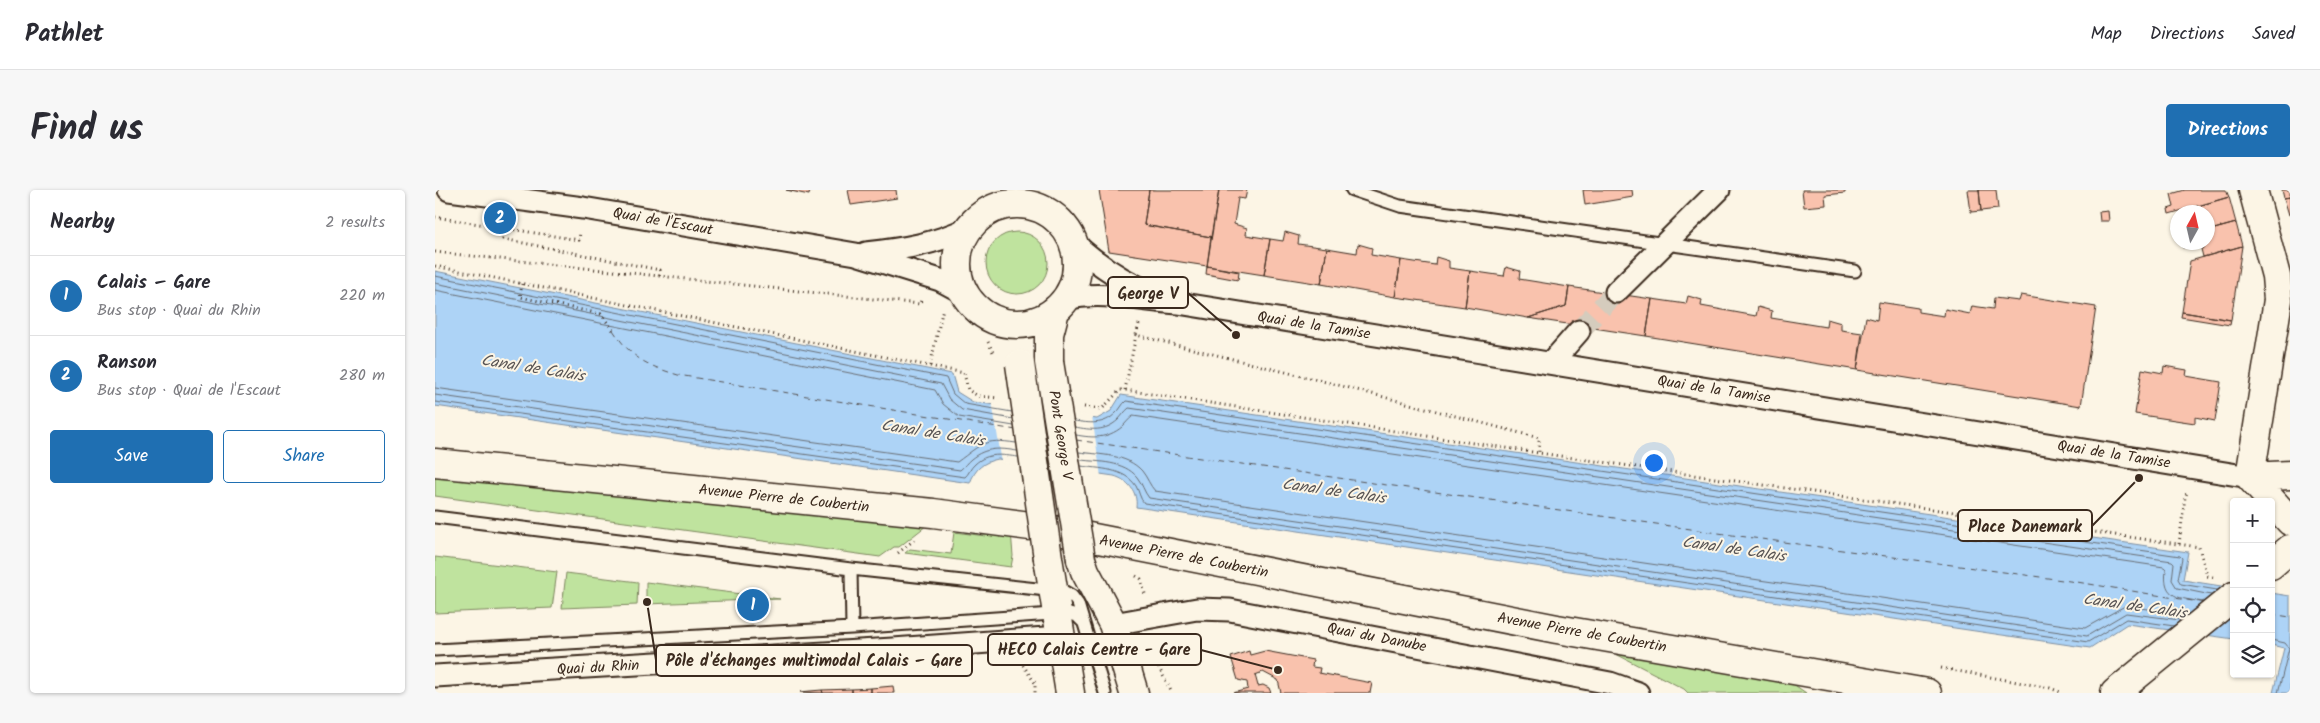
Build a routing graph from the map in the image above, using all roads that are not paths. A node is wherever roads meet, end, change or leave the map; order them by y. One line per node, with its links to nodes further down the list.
1 (449, 190): 6 (street, Quai de l'Escaut)
2 (991, 190): 8 (street)
3 (1352, 190): 10 (lane)
4 (1719, 190): 10 (street)
5 (2253, 190): 19 (street)
6 (466, 191): 11 (street, Quai de l'Escaut)
7 (1029, 198): 8 (street); 9 (street)
8 (974, 222): 11 (street, Quai de l'Escaut); 14 (street)
9 (1074, 243): 15 (street, Quai de la Tamise); 16 (street)
10 (1666, 243): 12 (lane); 13 (street)
11 (856, 254): 14 (street, Quai de l'Escaut)
12 (1855, 272)
13 (1616, 292)
14 (954, 299): 17 (street)
15 (1178, 302): 16 (street, Quai de la Tamise); 20 (street, Quai de la Tamise)
16 (1060, 305): 17 (street); 30 (street, Pont George V, bridge)
17 (1003, 323): 28 (street, Pont George V, bridge)
18 (1579, 331): 20 (street)
19 (2281, 340): 23 (street)
20 (1551, 363): 23 (street, Quai de la Tamise)
21 (435, 463): 34 (street, Avenue Pierre de Coubertin)
22 (2290, 475): 23 (street)
23 (2250, 477): 25 (street)
24 (435, 517): 26 (lane)
25 (2290, 521)
26 (851, 569): 28 (lane); 31 (lane)
27 (2225, 587): 40 (street)
28 (1056, 613): 29 (lane); 29 (lane); 31 (lane); 33 (street, Quai du Rhin); 35 (street, Pont George V)
29 (1085, 624): 36 (lane)
30 (1113, 624): 37 (street, Pont George V); 38 (street, Quai du Danube)
31 (852, 628): 32 (lane)
32 (435, 650)
33 (435, 676)
34 (1840, 684): 39 (street, Avenue Pierre de Coubertin)
35 (1070, 693)
36 (1105, 693)
37 (1134, 693)
38 (1638, 693)
39 (1927, 693)
40 (2115, 693)

